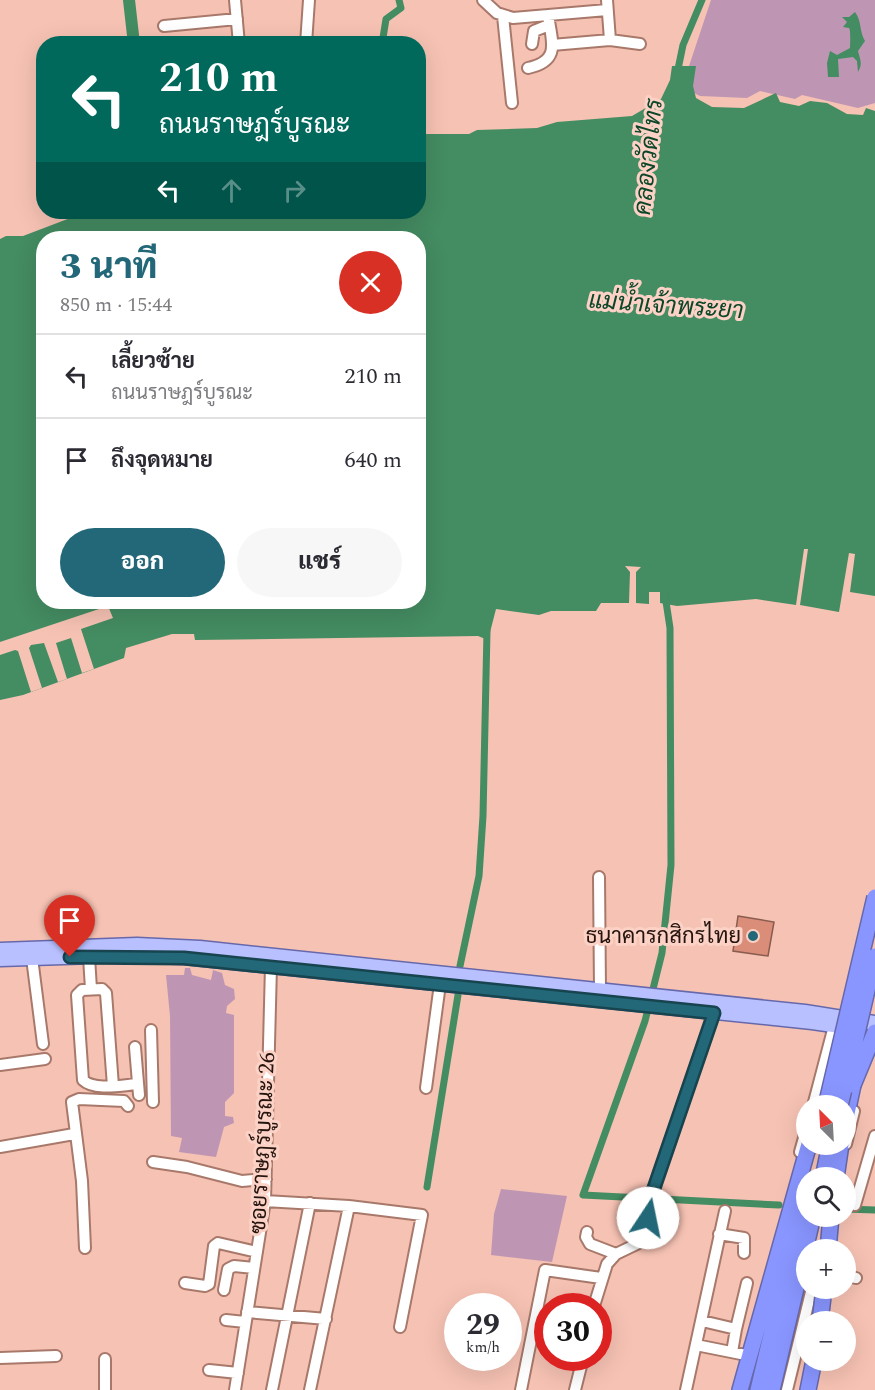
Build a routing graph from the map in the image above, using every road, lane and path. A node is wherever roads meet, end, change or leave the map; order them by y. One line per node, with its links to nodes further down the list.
1 (235, 0): 6 (street)
2 (309, 0): 10 (street)
3 (483, 0): 5 (street)
4 (607, 5): 7 (street); 11 (street)
5 (503, 16): 7 (street); 16 (street)
6 (237, 18): 8 (street); 9 (street)
7 (549, 20): 12 (street); 14 (street)
8 (164, 26)
9 (238, 36)
10 (307, 36)
11 (610, 40): 13 (street); 14 (street)
12 (532, 44)
13 (639, 44)
14 (552, 45): 15 (street)
15 (528, 68)
16 (512, 103)
17 (599, 878): 27 (street)
18 (875, 897): 42 (highway, bridge)
19 (0, 949): 27 (main road)
20 (875, 956): 44 (highway, bridge)
21 (89, 957): 22 (main road); 24 (main road); 26 (street)
22 (32, 958): 23 (main road); 34 (street)
23 (0, 960)
24 (271, 966): 25 (main road); 56 (street, ซอยราษฎร์บูรณะ 26)
25 (440, 984): 29 (main road); 40 (street)
26 (90, 989): 39 (street); 39 (street)
27 (600, 990): 29 (main road)
28 (875, 990): 43 (highway, bridge)
29 (652, 1001): 30 (main road); 32 (main road)
30 (714, 1013): 31 (main road); 69 (street)
31 (834, 1026): 32 (main road); 41 (street)
32 (874, 1029): 38 (highway, bridge); 48 (street)
33 (150, 1030): 47 (street)
34 (43, 1044)
35 (135, 1047): 39 (street)
36 (45, 1059): 37 (street)
37 (0, 1065)
38 (853, 1084): 45 (highway); 46 (highway)
39 (113, 1086)
40 (426, 1088)
41 (816, 1095)
42 (829, 1095)
43 (831, 1095)
44 (844, 1095)
45 (848, 1095)
46 (851, 1095)
47 (153, 1102)
48 (856, 1103)
49 (128, 1106): 50 (street)
50 (74, 1134): 52 (street); 66 (street)
51 (875, 1136): 58 (street)
52 (0, 1147)
53 (799, 1155): 86 (street)
54 (818, 1155): 101 (highway)
55 (153, 1162): 56 (street)
56 (266, 1179): 57 (street, ซอยราษฎร์บูรณะ 26)
57 (265, 1201): 59 (street); 67 (street, ซอยราษฎร์บูรณะ 26)
58 (856, 1202)
59 (310, 1203): 60 (street); 77 (street)
60 (349, 1206): 78 (street); 81 (street)
61 (725, 1211): 65 (street)
62 (797, 1227): 102 (highway)
63 (810, 1227): 103 (highway)
64 (587, 1232): 69 (street)
65 (719, 1234): 68 (street); 80 (street)
66 (85, 1248)
67 (257, 1252): 70 (street, ซอยราษฎร์บูรณะ 26); 72 (street)
68 (744, 1252)
69 (616, 1254): 71 (street)
70 (254, 1268): 74 (street); 76 (street, ซอยราษฎร์บูรณะ 26)
71 (601, 1278): 75 (street); 97 (street)
72 (185, 1283)
73 (747, 1283): 82 (street)
74 (224, 1290)
75 (597, 1293)
76 (246, 1317): 77 (street); 79 (street); 92 (street, ซอยราษฎร์บูรณะ 26)
77 (287, 1317): 78 (street); 95 (street)
78 (326, 1319): 96 (street)
79 (226, 1320)
80 (702, 1321): 82 (street); 83 (street)
81 (400, 1327)
82 (736, 1329): 84 (street)
83 (695, 1348): 84 (street); 86 (street); 99 (street)
84 (732, 1352): 86 (street)
85 (56, 1356): 87 (street)
86 (745, 1357): 100 (street)
87 (0, 1358)
88 (105, 1359): 93 (street)
89 (796, 1368): 104 (street)
90 (209, 1370): 92 (street)
91 (580, 1371): 98 (street)
92 (237, 1373): 94 (street, ซอยราษฎร์บูรณะ 26)
93 (105, 1390)
94 (235, 1390)
95 (272, 1390)
96 (310, 1390)
97 (521, 1390)
98 (575, 1390)
99 (686, 1390)
100 (735, 1390)
101 (740, 1390)
102 (758, 1390)
103 (772, 1390)
104 (787, 1390)

